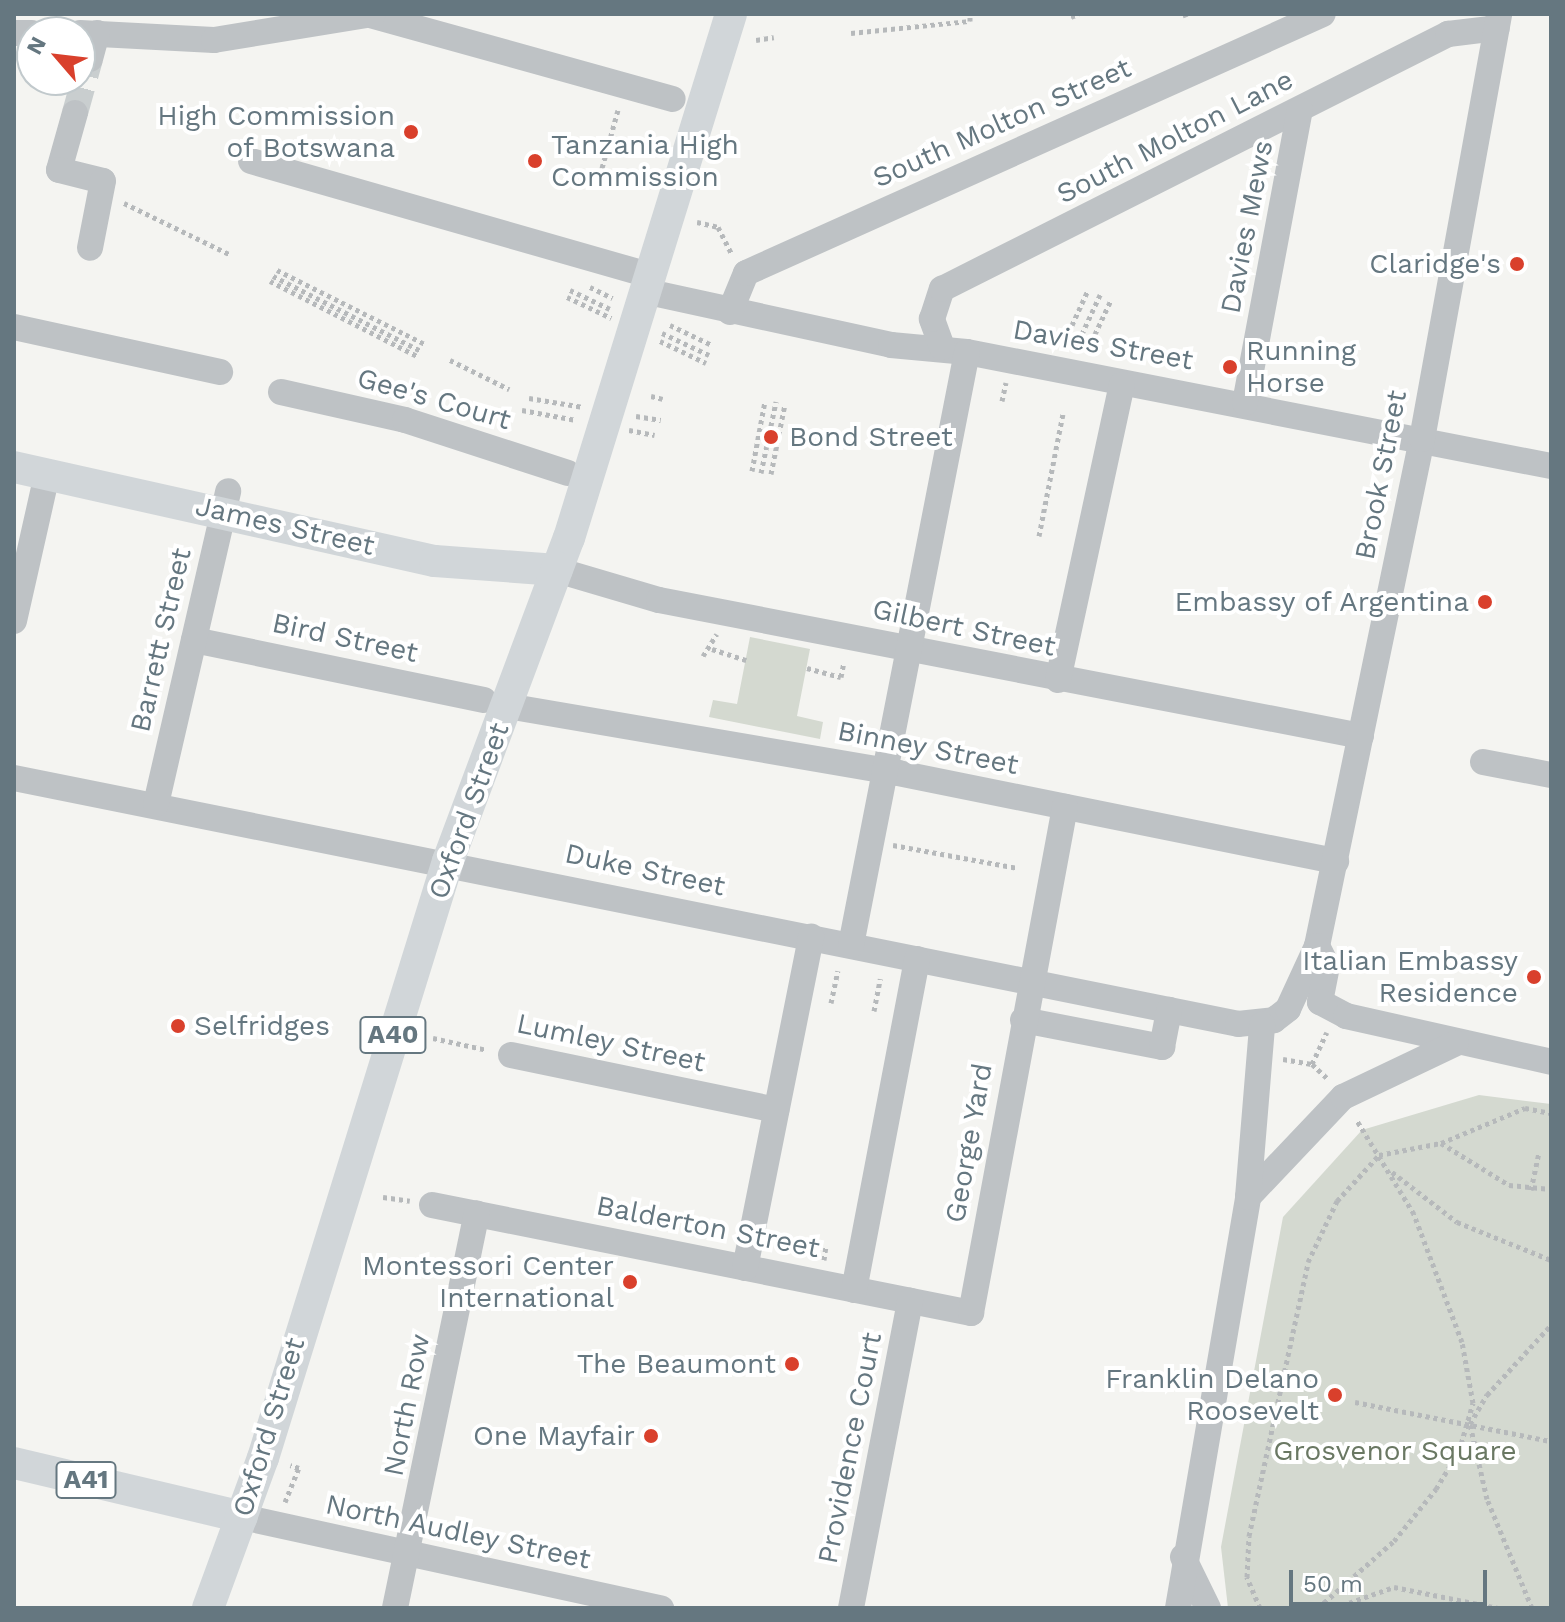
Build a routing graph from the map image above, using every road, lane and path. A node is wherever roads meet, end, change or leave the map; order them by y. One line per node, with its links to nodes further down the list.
1 (731, 14): 25 (main road, Oxford Street / A40)
2 (970, 14): 11 (path)
3 (1078, 14): 6 (path)
4 (1323, 14): 30 (street, South Molton Street)
5 (372, 15): 7 (street); 9 (street)
6 (1071, 17)
7 (326, 20): 10 (street)
8 (1498, 21): 16 (street, South Molton Lane); 48 (street, Brook Street)
9 (431, 24): 14 (street)
10 (96, 33)
11 (851, 33)
12 (774, 37): 13 (path)
13 (756, 40)
14 (673, 99)
15 (619, 108): 19 (path)
16 (1300, 110): 33 (street, South Molton Lane); 45 (street, Davies Mews)
17 (75, 113): 23 (street)
18 (251, 161): 25 (street, Davies Street)
19 (602, 168)
20 (108, 196): 24 (path)
21 (697, 222): 22 (path)
22 (718, 227)
23 (90, 248)
24 (231, 255)
25 (646, 283): 30 (street, Davies Street); 58 (main road, Oxford Street / A40)
26 (1088, 290): 37 (path)
27 (1100, 295): 37 (path)
28 (1111, 300): 37 (path)
29 (671, 312): 32 (path)
30 (730, 312): 33 (street, Davies Street)
31 (14, 327): 36 (street)
32 (668, 343)
33 (954, 349): 37 (street, Davies Street); 63 (street)
34 (421, 350): 34 (path)
35 (450, 360): 39 (path)
36 (220, 372)
37 (1064, 373): 38 (street, Davies Street)
38 (1122, 385): 45 (street, Davies Street); 68 (street)
39 (509, 389)
40 (281, 392): 52 (street, Gee's Court)
41 (651, 396): 42 (path)
42 (663, 399)
43 (765, 401): 51 (path)
44 (776, 402): 53 (path)
45 (1245, 403): 48 (street, Davies Street)
46 (785, 404): 55 (path)
47 (1063, 414): 57 (path)
48 (1422, 439): 49 (street, Davies Street); 70 (street, Brook Street)
49 (1551, 466)
50 (14, 467): 54 (main road, James Street)
51 (752, 471)
52 (568, 473)
53 (761, 473)
54 (47, 474): 56 (main road, James Street); 59 (street)
55 (771, 474)
56 (225, 501): 58 (main road, James Street); 61 (street, Barrett Street)
57 (1039, 536)
58 (557, 570): 63 (street, Gilbert Street); 69 (main road, Oxford Street / A40)
59 (14, 621)
60 (719, 623): 62 (path)
61 (201, 641): 69 (street, Bird Street); 75 (street, Barrett Street)
62 (712, 649): 64 (path); 65 (path)
63 (913, 649): 68 (street, Gilbert Street); 72 (street)
64 (703, 656)
65 (746, 660)
66 (807, 668): 67 (path)
67 (841, 677)
68 (1058, 680): 70 (street, Gilbert Street)
69 (495, 703): 72 (street, Binney Street); 78 (main road, Oxford Street / A40)
70 (1361, 736): 79 (street, Brook Street)
71 (1483, 762): 73 (street)
72 (887, 772): 76 (street, Binney Street); 82 (street)
73 (1551, 775)
74 (14, 778): 75 (street, Duke Street)
75 (156, 804): 78 (street, Duke Street)
76 (1065, 807): 79 (street, Binney Street); 87 (street, George Yard)
77 (897, 845): 80 (path)
78 (448, 861): 81 (street, Duke Street); 127 (main road, Oxford Street / A40)
79 (1336, 861): 83 (street, Brook Street)
80 (1018, 868)
81 (811, 937): 82 (street, Duke Street); 104 (street)
82 (851, 945): 84 (street, Duke Street)
83 (1317, 946): 88 (street, Brook Street); 90 (street, Brook Street)
84 (917, 959): 87 (street, Duke Street); 117 (street)
85 (838, 971): 89 (path)
86 (880, 979): 92 (path)
87 (1031, 983): 91 (street, Duke Street); 93 (street, George Yard)
88 (1320, 1002): 90 (street); 97 (street)
89 (831, 1003)
90 (1288, 1009): 94 (street)
91 (1169, 1010): 93 (street); 94 (street, Duke Street)
92 (874, 1011)
93 (1023, 1020): 119 (street, George Yard)
94 (1262, 1025): 112 (street)
95 (1328, 1030): 101 (path)
96 (433, 1038): 98 (path, Lumley Street)
97 (1456, 1043): 100 (street); 112 (street)
98 (511, 1055): 104 (street, Lumley Street)
99 (1266, 1057): 101 (path)
100 (1551, 1062)
101 (1312, 1064): 102 (path)
102 (1335, 1086)
103 (1349, 1108): 108 (path)
104 (776, 1110): 116 (street)
105 (1551, 1113): 106 (path)
106 (1441, 1143): 108 (path); 111 (path)
107 (1539, 1152): 111 (path)
108 (1379, 1155): 109 (path); 136 (path)
109 (1390, 1171): 115 (path); 122 (path)
110 (1551, 1189): 111 (path)
111 (1531, 1190)
112 (1248, 1197): 128 (street)
113 (432, 1205): 114 (street, Balderton Street)
114 (477, 1213): 116 (street, Balderton Street); 129 (street, North Row)
115 (1551, 1260)
116 (745, 1268): 117 (street, Balderton Street)
117 (854, 1290): 118 (street, Balderton Street)
118 (910, 1301): 119 (street, Balderton Street); 133 (street, Providence Court)
119 (971, 1313)
120 (1551, 1325): 122 (path)
121 (1355, 1402): 122 (path)
122 (1470, 1424): 123 (path); 137 (path); 140 (path)
123 (1551, 1441)
124 (14, 1463): 127 (main road, A41)
125 (299, 1468): 126 (path)
126 (280, 1515)
127 (242, 1517): 129 (street, North Audley Street); 130 (main road, Oxford Street / A40)
128 (1183, 1556): 134 (street); 135 (street)
129 (410, 1557): 131 (street, North Row); 132 (street, North Audley Street)
130 (208, 1608)
131 (395, 1608)
132 (656, 1608)
133 (851, 1608)
134 (1178, 1608)
135 (1208, 1608)
136 (1260, 1608)
137 (1318, 1608)
138 (1334, 1608): 139 (path)
139 (1498, 1608)
140 (1532, 1608)

